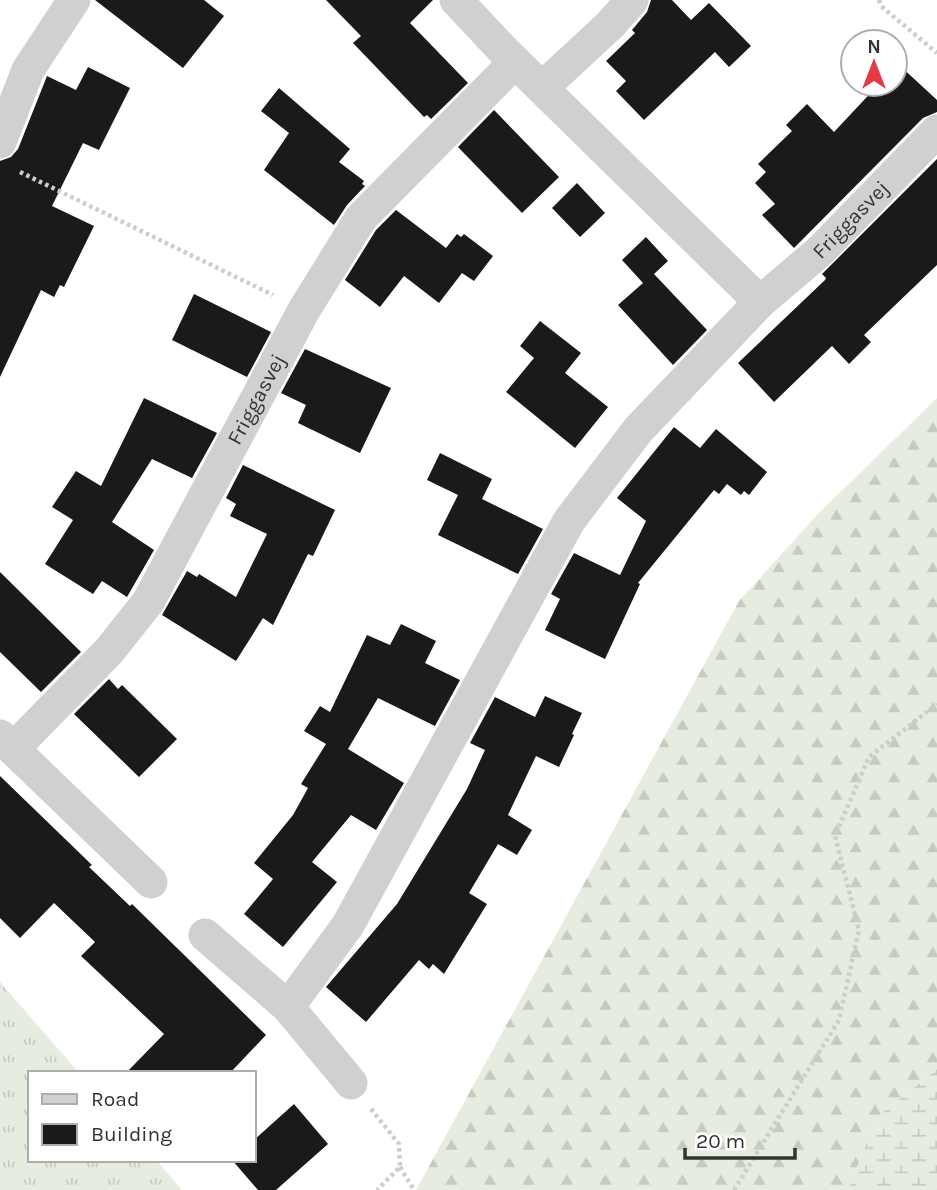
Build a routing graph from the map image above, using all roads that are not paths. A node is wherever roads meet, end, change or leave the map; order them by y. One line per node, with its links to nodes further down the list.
1 (74, 0): 7 (street)
2 (456, 0): 4 (street)
3 (632, 0): 5 (street)
4 (515, 62): 5 (street); 9 (street, Friggasvej)
5 (542, 88): 8 (street)
6 (937, 131): 8 (street, Friggasvej)
7 (6, 155)
8 (760, 302): 12 (street, Friggasvej)
9 (6, 743): 10 (street, Friggasvej)
10 (151, 882)
11 (205, 934): 12 (street)
12 (288, 1007): 13 (street)
13 (351, 1083)

